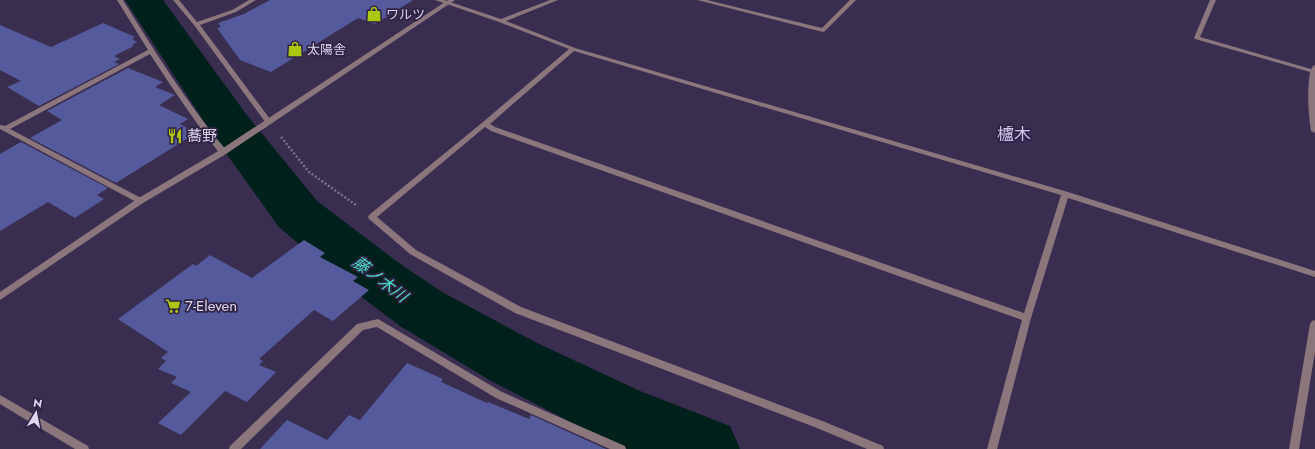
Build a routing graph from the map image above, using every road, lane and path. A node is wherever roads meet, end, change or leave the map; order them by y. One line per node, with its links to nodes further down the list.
1 (120, 0): 13 (street)
2 (176, 0): 11 (street)
3 (254, 0): 11 (street)
4 (438, 0): 9 (street)
5 (555, 0): 10 (street)
6 (700, 0): 7 (street)
7 (853, 0)
8 (1213, 0): 14 (street)
9 (450, 2): 10 (street); 15 (street)
10 (501, 21): 12 (street)
11 (196, 24): 15 (street)
12 (573, 48): 16 (street); 20 (street)
13 (151, 51): 17 (street); 19 (street)
14 (1314, 69): 18 (street)
15 (268, 121): 19 (street); 22 (path)
16 (485, 124): 22 (street); 25 (street)
17 (2, 128): 21 (street)
18 (1315, 131)
19 (223, 152): 21 (street)
20 (1065, 194): 23 (street); 25 (street)
21 (140, 201): 24 (street)
22 (372, 217): 31 (street)
23 (1315, 274)
24 (0, 297)
25 (1027, 318): 32 (street)
26 (1315, 324): 33 (street)
27 (0, 399): 28 (street)
28 (84, 449)
29 (234, 449): 30 (street)
30 (621, 449)
31 (879, 449)
32 (992, 449)
33 (1294, 449)

